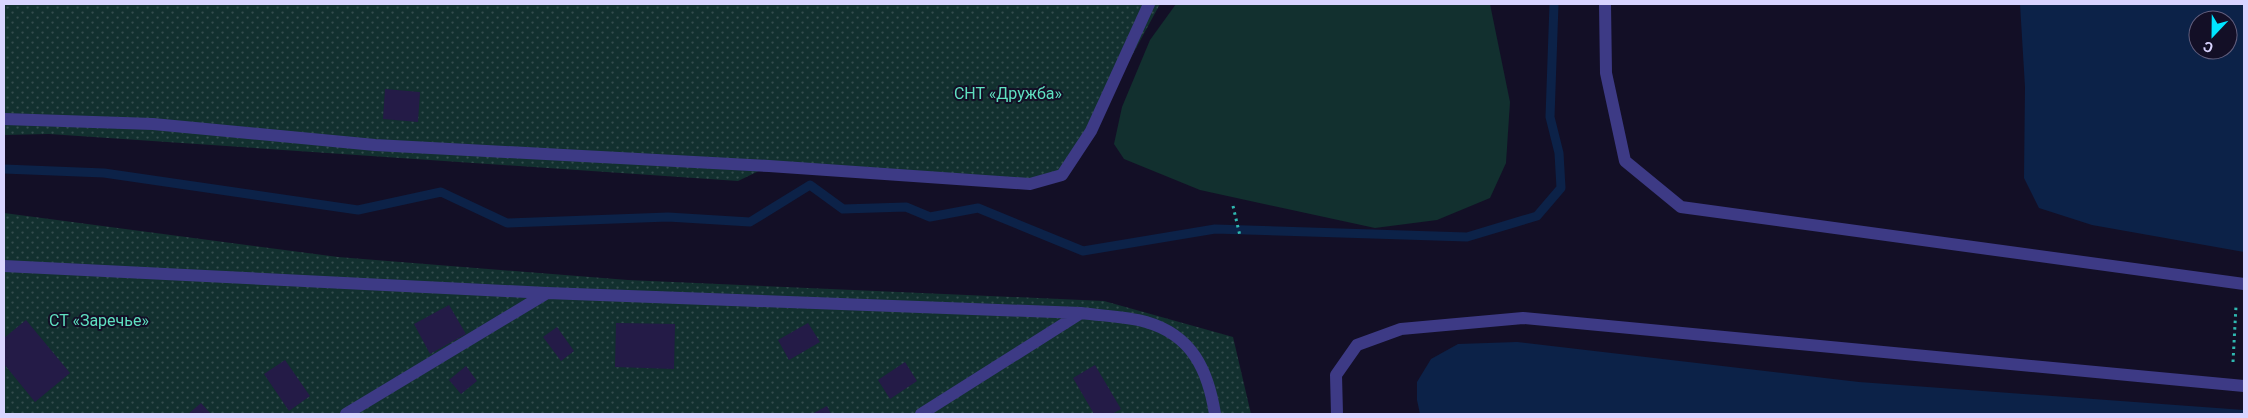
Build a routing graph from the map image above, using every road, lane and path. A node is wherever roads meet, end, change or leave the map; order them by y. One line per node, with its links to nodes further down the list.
1 (1148, 4): 3 (lane)
2 (1606, 4): 7 (lane)
3 (4, 119)
4 (1233, 206): 5 (path)
5 (1240, 236)
6 (4, 266): 8 (lane)
7 (2241, 283): 10 (path)
8 (547, 293): 9 (lane); 12 (lane)
9 (1080, 313): 13 (lane); 14 (lane)
10 (2231, 385): 11 (lane); 15 (lane)
11 (2244, 386)
12 (346, 414)
13 (921, 414)
14 (1215, 414)
15 (1337, 414)

